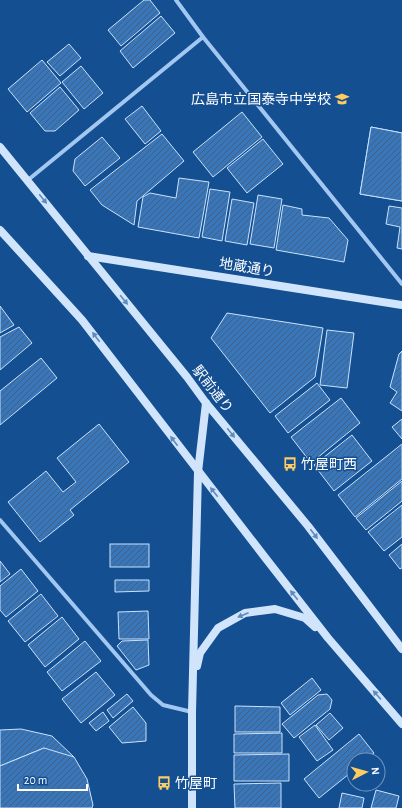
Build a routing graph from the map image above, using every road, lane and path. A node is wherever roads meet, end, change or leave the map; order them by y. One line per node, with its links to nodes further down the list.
1 (176, 0): 2 (street)
2 (203, 37): 4 (street); 7 (street)
3 (0, 147): 4 (street, 駅前通り)
4 (28, 180): 6 (street, 駅前通り, one-way to 6)
5 (0, 230): 10 (street, one-way to 5)
6 (88, 256): 8 (street, 地蔵通り); 9 (street, 駅前通り, one-way to 9)
7 (402, 284)
8 (402, 305)
9 (206, 403): 10 (street); 13 (street, 駅前通り, one-way to 13)
10 (198, 472): 12 (street, one-way to 10); 14 (street)
11 (0, 520): 15 (street)
12 (328, 638): 14 (street, one-way to 14); 16 (street, one-way to 12)
13 (402, 649)
14 (193, 683): 15 (street)
15 (192, 712): 17 (street)
16 (402, 724)
17 (192, 808)

